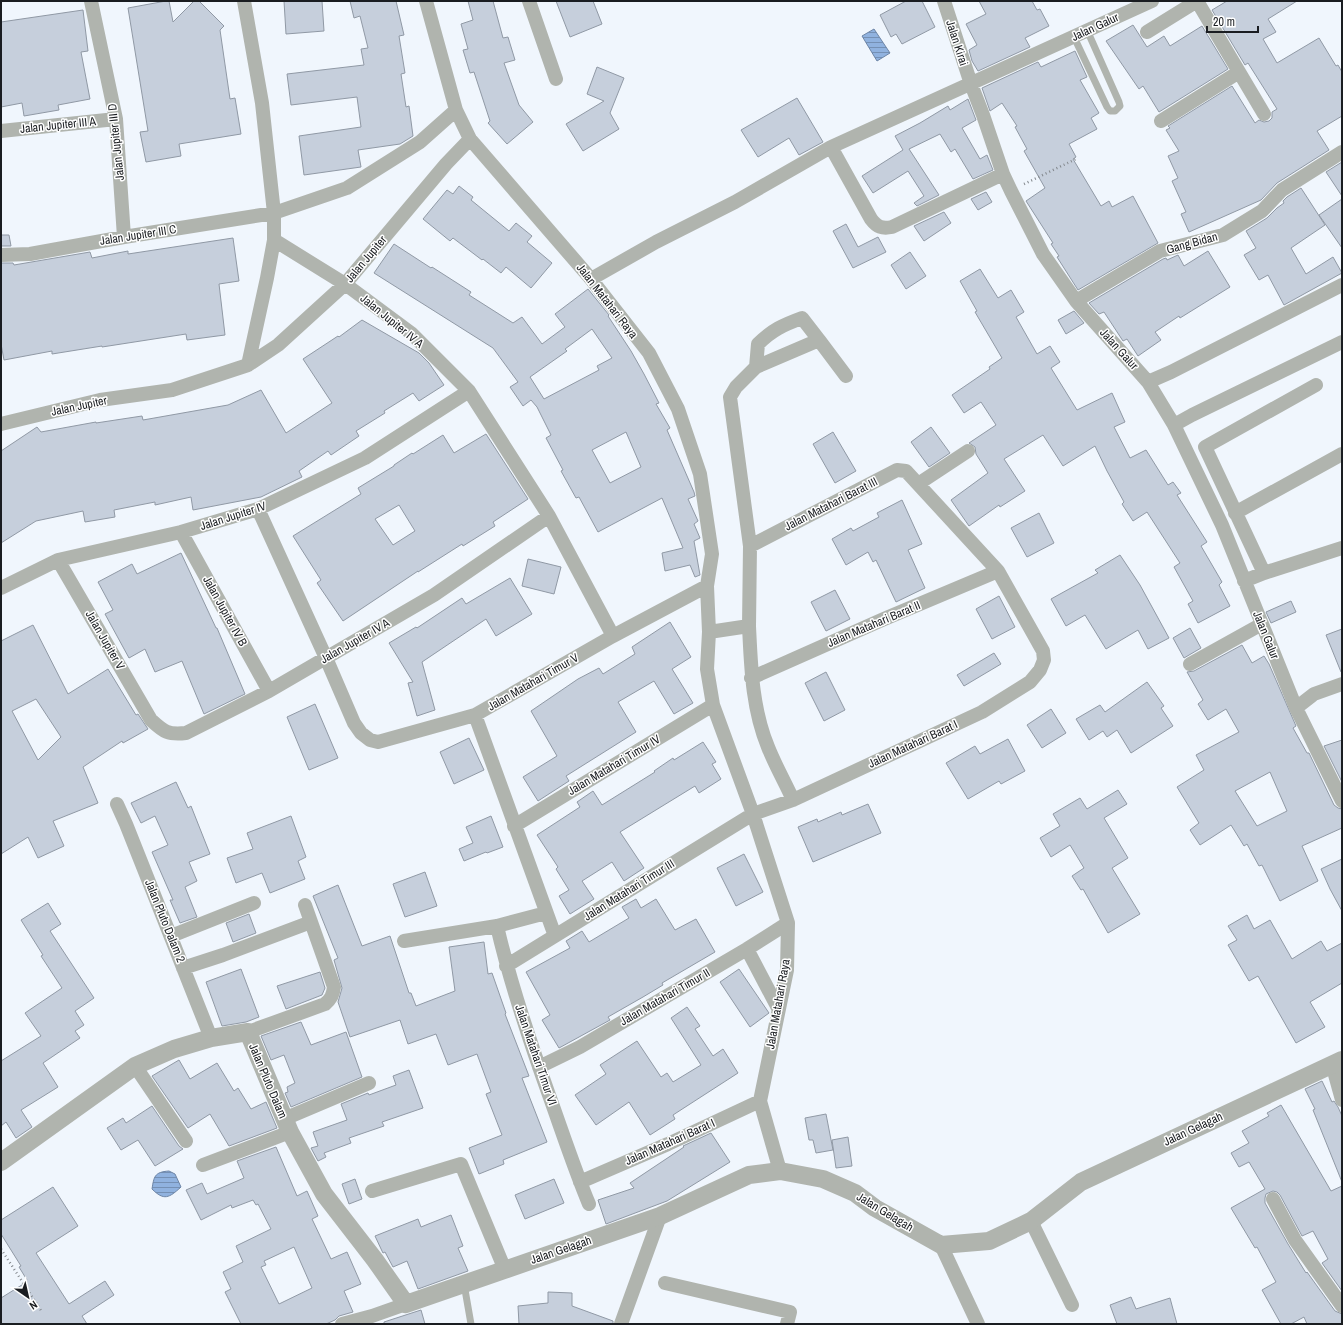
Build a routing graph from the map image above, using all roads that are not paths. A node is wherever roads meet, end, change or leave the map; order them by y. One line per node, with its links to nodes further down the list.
1 (91, 1): 16 (street, Jalan Jupiter III D)
2 (244, 1): 23 (street)
3 (426, 1): 14 (street, Jalan Matahari Raya)
4 (529, 1): 12 (street)
5 (944, 1): 13 (street, Jalan Kirai)
6 (1152, 1): 8 (street, Jalan Galur)
7 (1197, 1): 9 (street); 11 (street)
8 (1087, 30): 10 (street, Jalan Galur); 10 (lane)
9 (1147, 32)
10 (1074, 37): 13 (street, Jalan Galur)
11 (1239, 72): 15 (street); 17 (street)
12 (556, 79)
13 (971, 84): 20 (street); 22 (street, Jalan Galur)
14 (456, 110): 19 (street, Jalan Matahari Raya); 23 (street)
15 (1264, 114)
16 (116, 119): 18 (street, Jalan Jupiter III A); 24 (street, Jalan Jupiter III D)
17 (1161, 121)
18 (1, 131)
19 (470, 139): 27 (street, Jalan Matahari Raya); 28 (street, Jalan Jupiter)
20 (830, 147): 22 (street); 27 (street)
21 (1342, 152): 30 (street, Gang Bidan)
22 (1002, 174): 30 (street, Jalan Galur)
23 (274, 213): 24 (street, Jalan Jupiter III C); 25 (street)
24 (124, 237): 26 (street, Jalan Jupiter III C)
25 (274, 240): 28 (street, Jalan Jupiter IV A); 33 (street)
26 (1, 255)
27 (591, 279): 54 (street, Jalan Matahari Raya)
28 (345, 284): 33 (street, Jalan Jupiter); 38 (street, Jalan Jupiter IV A)
29 (1342, 286): 36 (street)
30 (1076, 301): 36 (street, Jalan Galur)
31 (818, 340): 34 (street); 34 (street); 35 (street)
32 (1342, 342): 40 (street)
33 (248, 364): 39 (street, Jalan Jupiter)
34 (756, 367): 48 (street)
35 (846, 376)
36 (1148, 382): 40 (street, Jalan Galur)
37 (1316, 385): 45 (street)
38 (469, 391): 44 (street, Jalan Jupiter IV); 46 (street, Jalan Jupiter IV A)
39 (1, 424)
40 (1174, 425): 53 (street, Jalan Galur)
41 (968, 451): 43 (street)
42 (1342, 454): 45 (street)
43 (914, 480): 48 (street, Jalan Matahari Barat III); 51 (street)
44 (258, 509): 47 (street, Jalan Jupiter IV); 60 (street, Jalan Matahari Timur V)
45 (1235, 513): 52 (street)
46 (549, 516): 59 (street, Jalan Jupiter IV A); 60 (street, Jalan Jupiter IV A)
47 (181, 532): 50 (street, Jalan Jupiter IV); 64 (street, Jalan Jupiter IV B)
48 (750, 546): 57 (street)
49 (1342, 548): 52 (street)
50 (58, 560): 55 (street, Jalan Jupiter IV); 68 (street, Jalan Jupiter V)
51 (998, 571): 62 (street, Jalan Matahari Barat II); 69 (street, Jalan Matahari Barat I)
52 (1264, 573): 53 (street)
53 (1244, 581): 56 (street, Jalan Galur)
54 (707, 586): 58 (street, Jalan Matahari Raya); 59 (street, Jalan Matahari Timur V)
55 (1, 588)
56 (1262, 624): 61 (street); 66 (street, Jalan Galur)
57 (749, 626): 58 (street); 62 (street)
58 (709, 632): 65 (street, Jalan Matahari Raya)
59 (613, 636): 67 (street, Jalan Matahari Timur V)
60 (326, 658): 64 (street, Jalan Jupiter IV A); 67 (street, Jalan Matahari Timur V)
61 (1190, 664)
62 (751, 678): 69 (street)
63 (1342, 684): 66 (street)
64 (269, 691): 68 (street, Jalan Jupiter IV A)
65 (713, 705): 72 (street, Jalan Matahari Raya); 73 (street, Jalan Matahari Timur IV)
66 (1296, 708): 70 (street, Jalan Galur)
67 (475, 715): 73 (street)
68 (151, 720)
69 (793, 800): 72 (street)
70 (1342, 801)
71 (117, 804): 80 (street, Jalan Pluto Dalam 2)
72 (753, 814): 78 (street, Jalan Matahari Raya); 81 (street, Jalan Matahari Timur III)
73 (514, 826): 76 (street)
74 (254, 903): 80 (street)
75 (305, 905): 77 (street)
76 (546, 913): 79 (street); 81 (street)
77 (311, 922): 85 (street); 87 (street)
78 (788, 924): 83 (street, Jalan Matahari Timur II); 86 (street, Jalan Matahari Raya)
79 (497, 926): 82 (street); 84 (street, Jalan Matahari Timur VI)
80 (171, 936): 85 (street, Jalan Pluto Dalam 2)
81 (555, 936): 84 (street, Jalan Matahari Timur III)
82 (404, 942)
83 (747, 949): 86 (street); 91 (street, Jalan Matahari Timur II)
84 (506, 966): 91 (street, Jalan Matahari Timur VI)
85 (183, 968): 88 (street, Jalan Pluto Dalam 2)
86 (778, 1008): 93 (street, Jalan Matahari Raya)
87 (248, 1032): 88 (street, Jalan Pluto Dalam); 95 (street, Jalan Pluto Dalam)
88 (211, 1038): 90 (street, Jalan Pluto Dalam)
89 (1337, 1062): 94 (street); 105 (street, Jalan Gelagah)
90 (135, 1066): 96 (street); 97 (street, Jalan Pluto Dalam)
91 (539, 1067): 100 (street, Jalan Matahari Timur VI)
92 (369, 1083): 95 (street)
93 (760, 1100): 99 (street, Jalan Matahari Raya); 100 (street, Jalan Matahari Barat I)
94 (1342, 1100)
95 (287, 1126): 98 (street); 110 (street, Jalan Pluto Dalam)
96 (186, 1141)
97 (1, 1162)
98 (203, 1165)
99 (780, 1171): 104 (street, Jalan Gelagah); 106 (street, Jalan Gelagah)
100 (580, 1182): 103 (street, Jalan Matahari Timur VI)
101 (372, 1191): 107 (street)
102 (1273, 1199): 112 (street)
103 (589, 1204)
104 (660, 1216): 107 (street, Jalan Gelagah); 115 (street)
105 (1031, 1221): 106 (street, Jalan Gelagah); 111 (street)
106 (941, 1245): 117 (street)
107 (505, 1270): 109 (street, Jalan Gelagah)
108 (665, 1283): 116 (street)
109 (464, 1284): 110 (street, Jalan Gelagah); 114 (lane)
110 (406, 1304): 113 (street)
111 (1072, 1305)
112 (1342, 1306)
113 (342, 1324)
114 (471, 1324)
115 (621, 1324)
116 (787, 1324)
117 (978, 1324)

